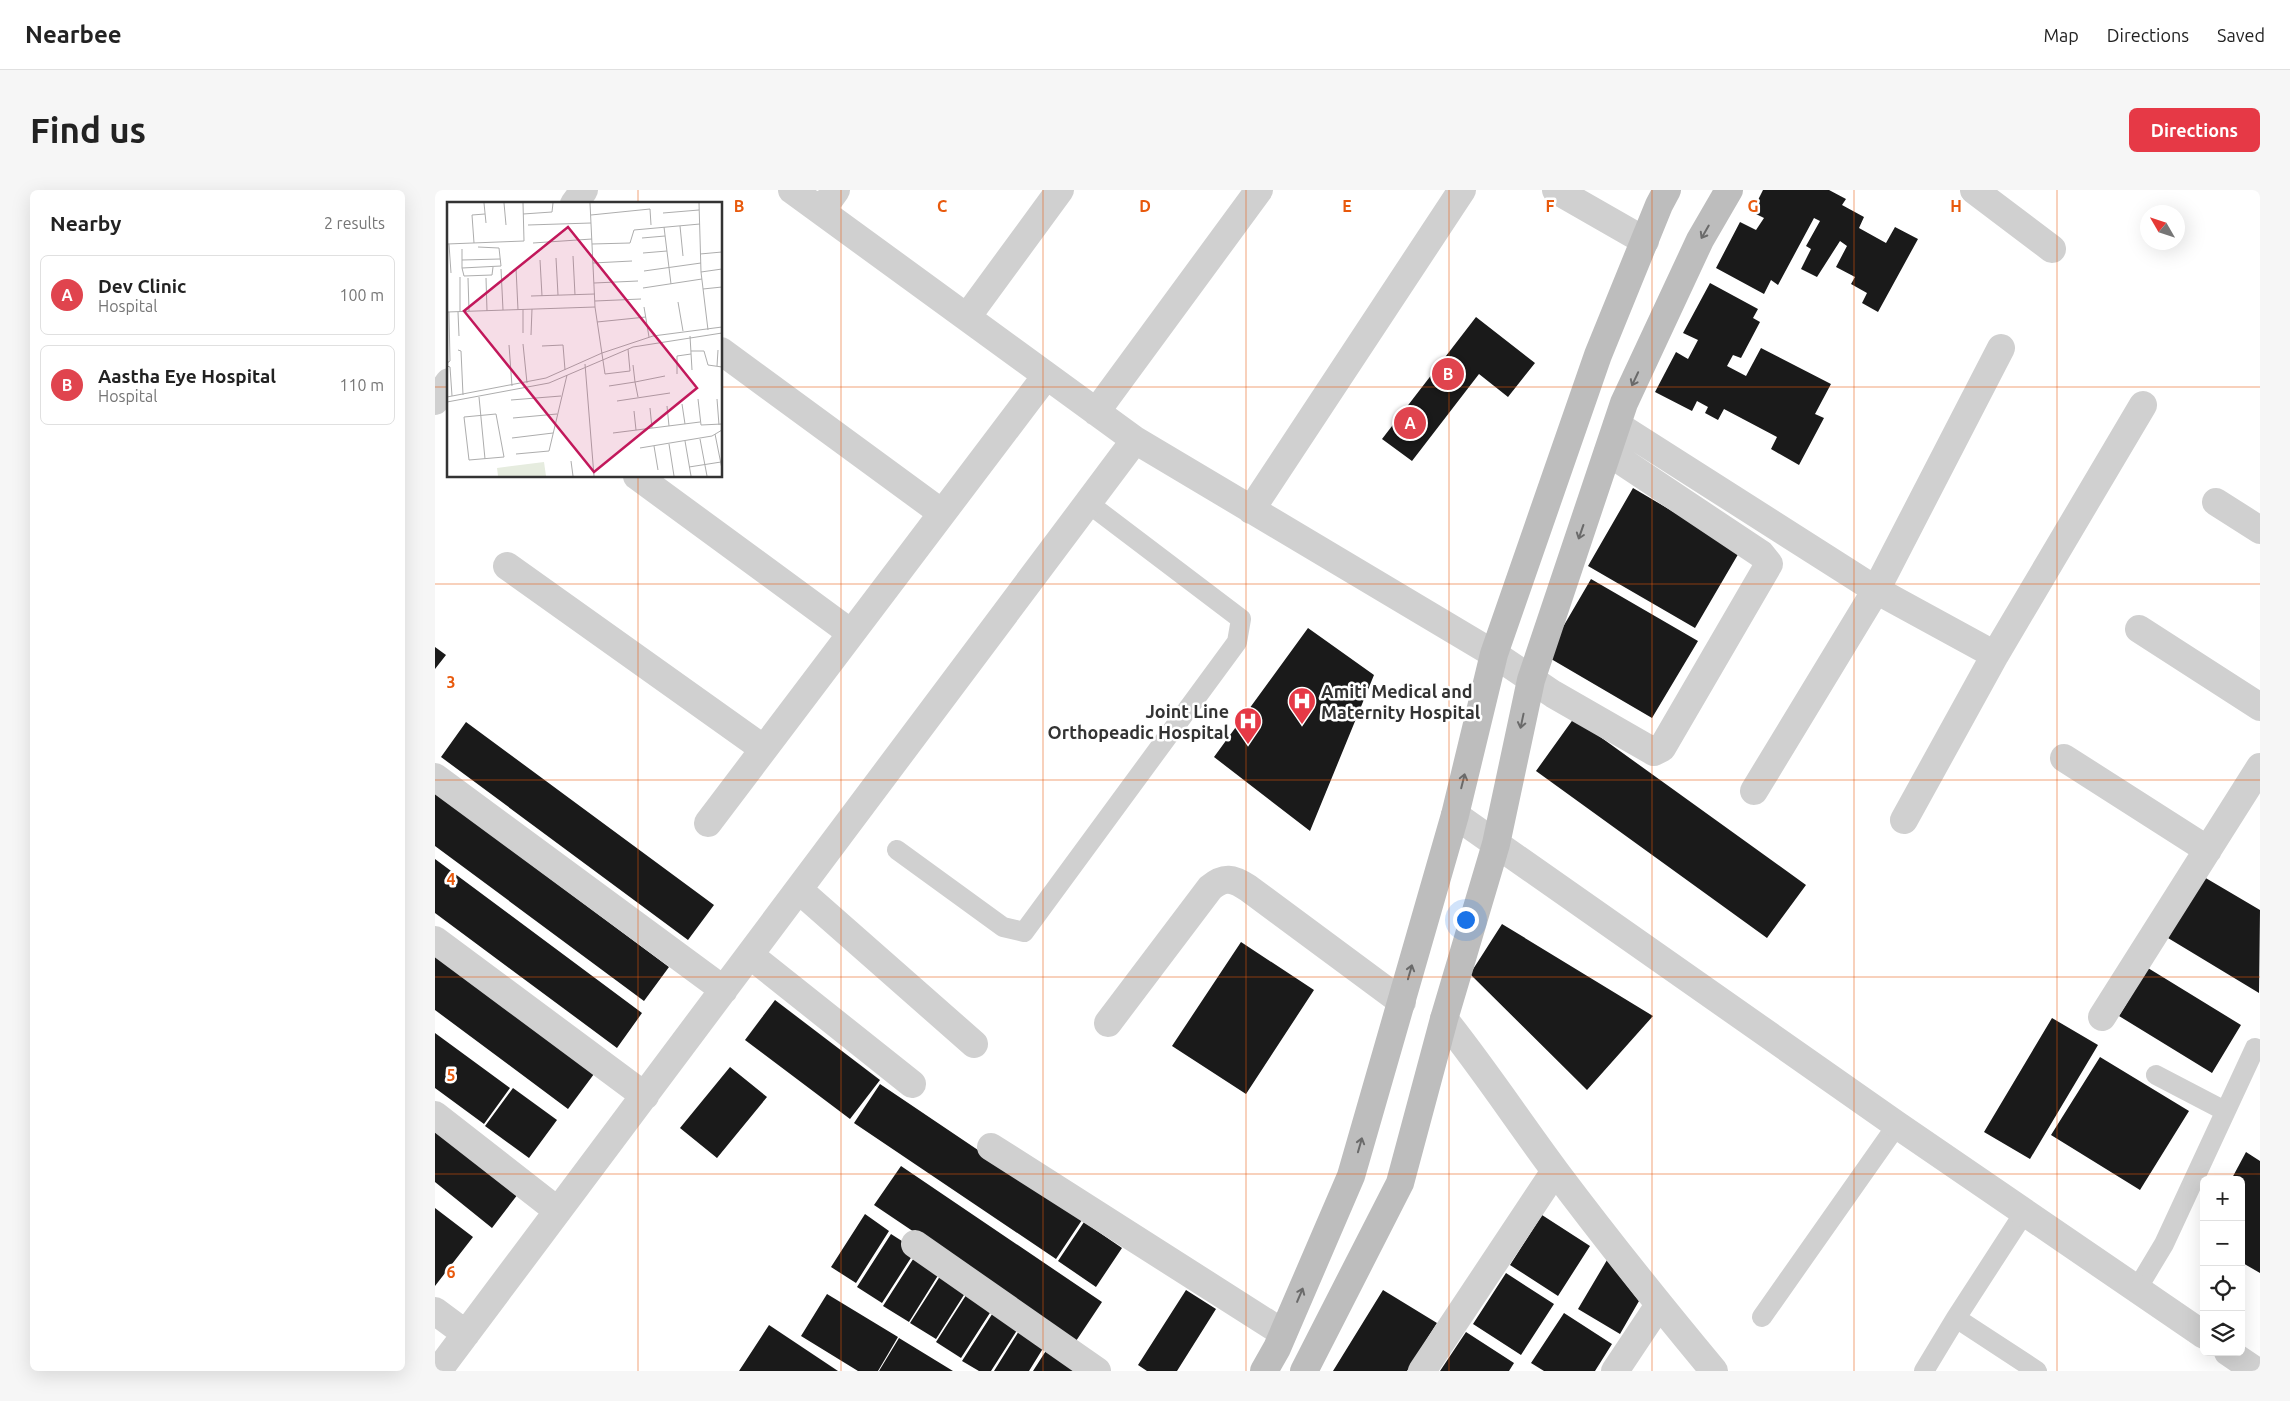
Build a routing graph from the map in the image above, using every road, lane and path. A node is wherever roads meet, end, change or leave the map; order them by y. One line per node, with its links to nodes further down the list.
1 (584, 190): 11 (street)
2 (792, 190): 10 (street)
3 (1060, 190): 14 (street)
4 (1259, 190): 21 (street)
5 (1462, 190): 28 (street)
6 (1556, 190): 12 (street)
7 (1667, 190): 12 (street)
8 (1729, 190): 22 (street, one-way to 22)
9 (1974, 190): 13 (street)
10 (829, 200): 14 (street)
11 (575, 202)
12 (1645, 241): 35 (street)
13 (2052, 249)
14 (967, 318): 17 (street)
15 (2001, 348): 32 (street)
16 (723, 352): 29 (street)
17 (1046, 376): 21 (street); 29 (street)
18 (447, 385): 19 (street)
19 (435, 401)
20 (2143, 405): 36 (street)
21 (1096, 412): 23 (street)
22 (1617, 425): 24 (street); 32 (street)
23 (1135, 440): 27 (street); 28 (street)
24 (1607, 452): 37 (street, one-way to 37); 37 (street)
25 (640, 478): 34 (street)
26 (2216, 502): 30 (street)
27 (1088, 503): 48 (lane); 50 (street)
28 (1251, 510): 35 (street)
29 (943, 513): 34 (street)
30 (2260, 530)
31 (507, 566): 39 (street)
32 (1876, 590): 36 (street); 43 (street)
33 (2139, 629): 38 (street)
34 (851, 633): 39 (street)
35 (1494, 654): 37 (street); 44 (street, one-way to 35)
36 (1995, 655): 45 (street)
37 (1531, 680): 47 (street, one-way to 47)
38 (2260, 706)
39 (764, 749): 46 (street)
40 (2064, 758): 49 (street)
41 (2260, 767): 49 (street)
42 (435, 777): 53 (street)
43 (1754, 790)
44 (1455, 815): 47 (street); 54 (street, one-way to 44)
45 (1904, 820)
46 (708, 823)
47 (1495, 844): 56 (street); 65 (street)
48 (897, 850)
49 (2208, 850): 55 (street)
50 (799, 890): 52 (street); 58 (street)
51 (435, 940): 62 (street)
52 (749, 955): 53 (street); 61 (street)
53 (723, 990): 62 (street)
54 (1401, 1002): 57 (street); 77 (street, one-way to 54)
55 (2102, 1017)
56 (1445, 1019): 67 (street); 83 (street)
57 (1108, 1023)
58 (974, 1044)
59 (2255, 1048): 63 (lane)
60 (2156, 1075): 63 (lane)
61 (912, 1084)
62 (645, 1096): 68 (street)
63 (2225, 1111): 71 (lane)
64 (435, 1115): 68 (street)
65 (1897, 1125): 69 (street); 74 (lane)
66 (991, 1147): 77 (street)
67 (1555, 1171): 72 (street); 84 (street)
68 (558, 1211): 78 (street)
69 (2024, 1212): 71 (street); 75 (lane)
70 (915, 1244): 81 (street)
71 (2137, 1289): 76 (street)
72 (1659, 1305): 85 (street); 86 (street)
73 (435, 1311): 78 (street)
74 (1761, 1317)
75 (1956, 1318): 87 (lane); 88 (lane)
76 (2200, 1332)
77 (1283, 1333): 82 (street)
78 (466, 1334): 80 (street)
79 (2234, 1356): 89 (street)
80 (438, 1371)
81 (1097, 1371)
82 (1264, 1371)
83 (1304, 1371)
84 (1422, 1371)
85 (1615, 1371)
86 (1714, 1371)
87 (1924, 1371)
88 (2037, 1371)
89 (2256, 1371)

